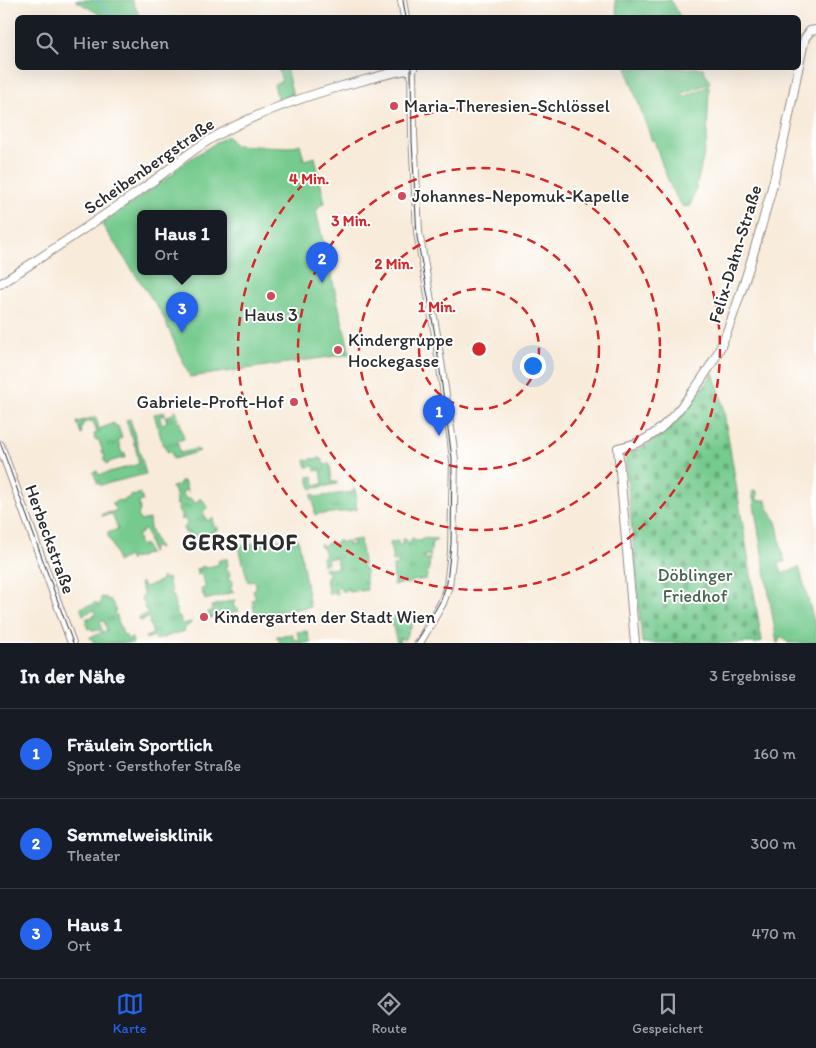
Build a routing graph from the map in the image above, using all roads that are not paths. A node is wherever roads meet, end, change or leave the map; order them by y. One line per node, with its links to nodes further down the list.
1 (402, 0): 2 (street)
2 (404, 15)
3 (816, 30): 4 (street, Felix-Dahn-Straße)
4 (801, 57)
5 (404, 70): 8 (street, Scheibenbergstraße)
6 (412, 70): 11 (street)
7 (798, 70): 12 (street, Felix-Dahn-Straße)
8 (0, 284)
9 (0, 445): 10 (street, Herbeckstraße)
10 (72, 643)
11 (419, 643)
12 (635, 643)

